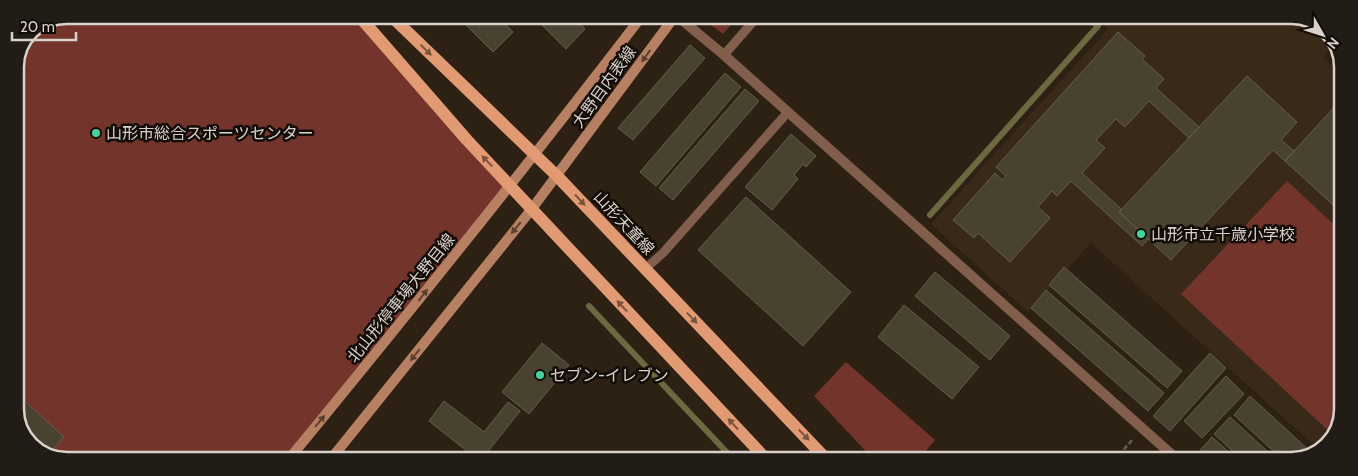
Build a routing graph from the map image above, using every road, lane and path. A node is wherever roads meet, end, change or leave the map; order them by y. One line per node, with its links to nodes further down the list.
1 (366, 24): 11 (main road, one-way to 1)
2 (399, 24): 9 (main road, 山形天童線, one-way to 9)
3 (636, 24): 9 (main road, 大野目内表線)
4 (670, 24): 10 (main road, 大野目内表線, one-way to 10)
5 (686, 24): 7 (street)
6 (751, 24): 7 (lane)
7 (724, 55): 8 (street)
8 (788, 112): 13 (lane); 14 (street)
9 (535, 156): 10 (main road, 山形天童線); 11 (main road, 北山形停車場大野目線)
10 (557, 176): 12 (main road); 13 (main road, 山形天童線, one-way to 13)
11 (510, 185): 12 (main road); 15 (main road, 北山形停車場大野目線, one-way to 11)
12 (531, 210): 16 (main road, one-way to 16); 17 (main road, one-way to 12)
13 (645, 269): 18 (main road, 山形天童線, one-way to 18)
14 (1142, 428): 19 (path); 20 (street)
15 (295, 452)
16 (336, 452)
17 (759, 452)
18 (819, 452)
19 (1122, 452)
20 (1169, 452)

